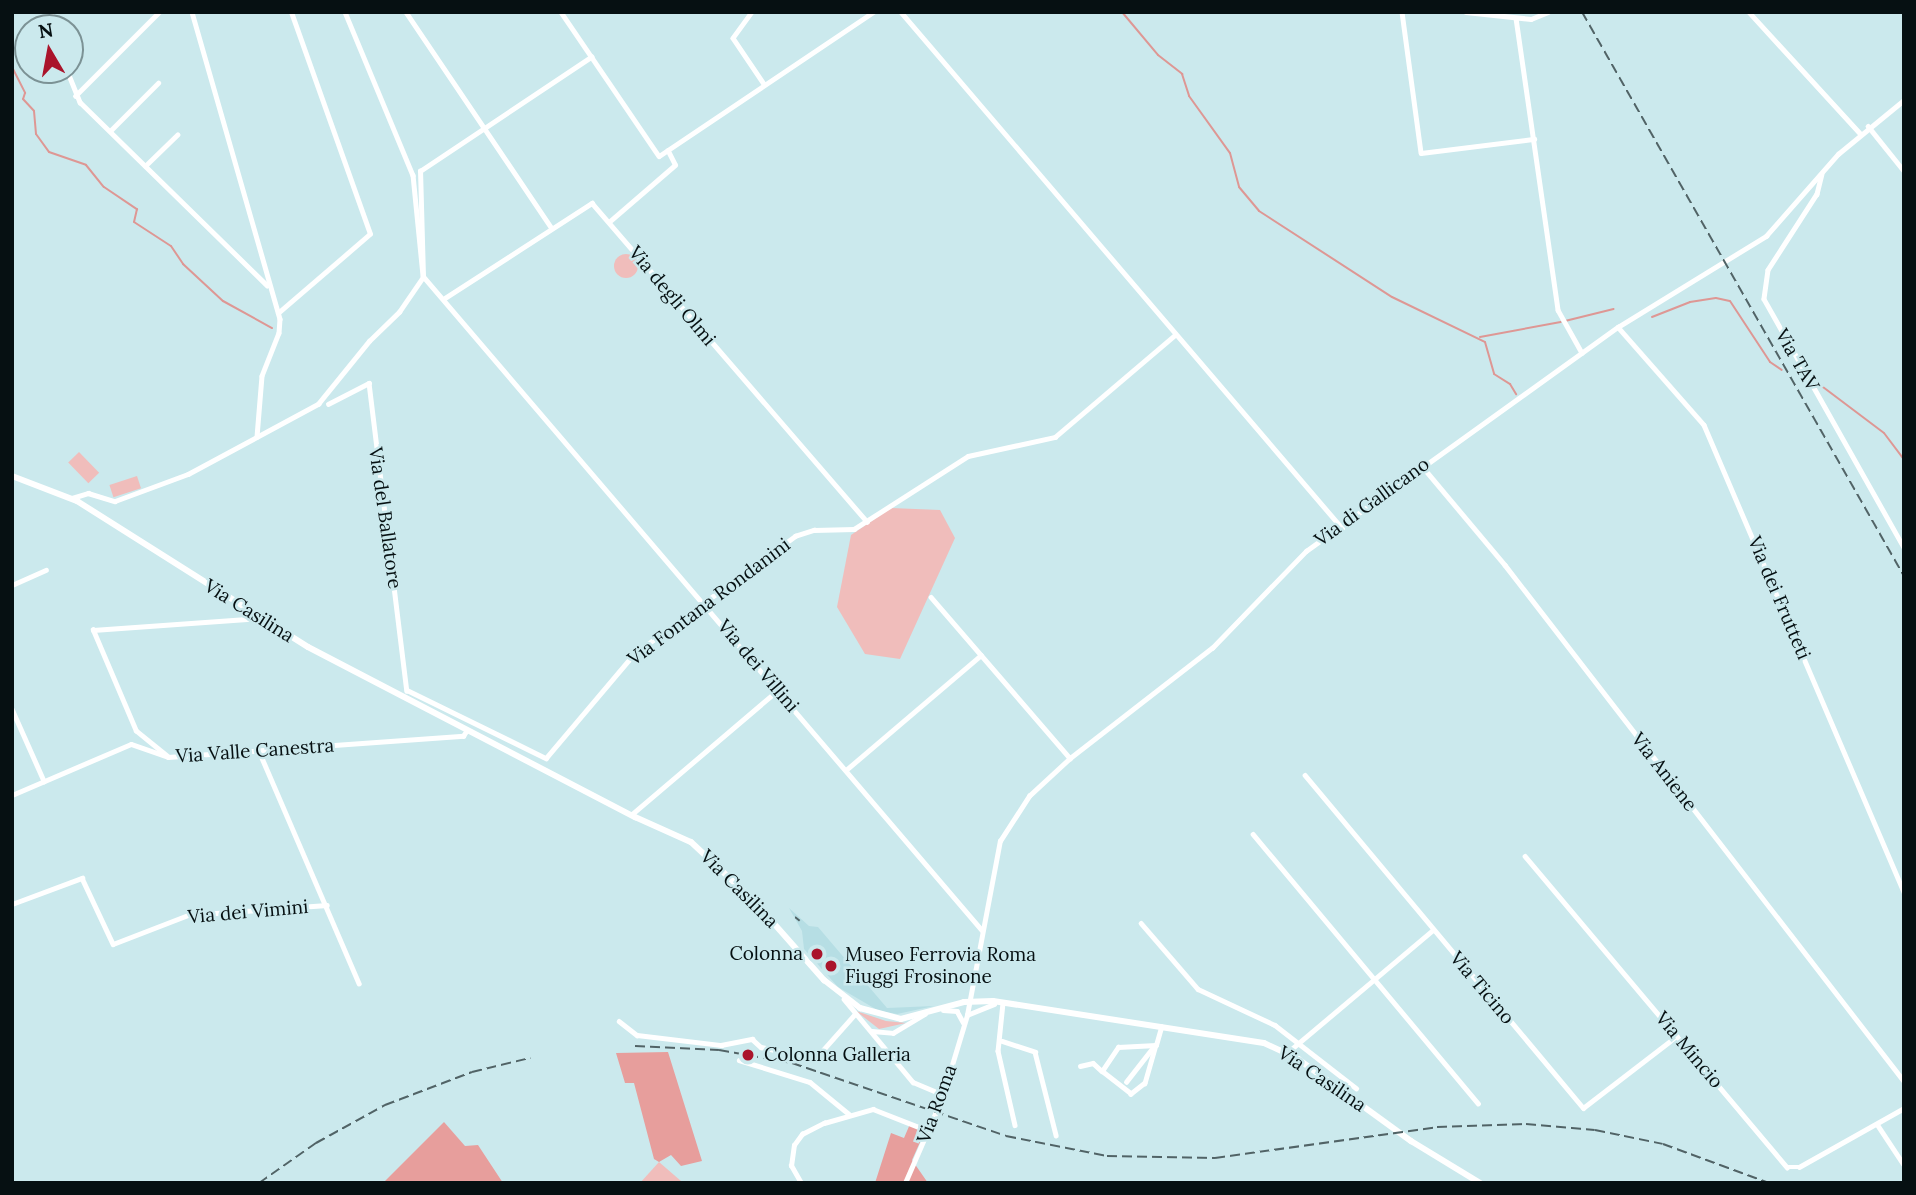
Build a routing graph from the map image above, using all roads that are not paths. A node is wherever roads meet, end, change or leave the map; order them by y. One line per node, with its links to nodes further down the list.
1 (159, 12): 19 (street)
2 (192, 12): 34 (street)
3 (291, 12): 36 (street)
4 (345, 12): 33 (street)
5 (406, 12): 22 (street)
6 (561, 12): 15 (street)
7 (752, 12): 18 (street)
8 (901, 12): 38 (street)
9 (1402, 12): 26 (street)
10 (1466, 12): 14 (street)
11 (1548, 12): 14 (street)
12 (1749, 12): 24 (street)
13 (872, 13): 18 (street)
14 (1516, 18): 26 (street)
15 (591, 57): 22 (street); 27 (street)
16 (158, 83): 23 (street)
17 (71, 84): 19 (street)
18 (764, 84): 27 (street)
19 (75, 96): 23 (street)
20 (1904, 100): 21 (street, Via di Gallicano)
21 (1868, 127): 24 (street, Via di Gallicano); 30 (street)
22 (484, 129): 32 (street); 33 (street)
23 (110, 131): 28 (street)
24 (1860, 133): 29 (street, Via di Gallicano)
25 (177, 135): 28 (street)
26 (1534, 139): 39 (street)
27 (668, 151): 31 (street)
28 (145, 166): 34 (street)
29 (1823, 169): 37 (street, Via di Gallicano); 47 (street, Via TAV)
30 (1904, 171)
31 (609, 222): 32 (street, Via degli Olmi); 45 (street, Via degli Olmi)
32 (551, 228): 35 (street, Via degli Olmi)
33 (424, 275): 35 (street, Via dei Villini); 41 (street)
34 (267, 285): 36 (street)
35 (445, 298): 51 (street, Via dei Villini)
36 (278, 313): 41 (street)
37 (1618, 327): 39 (street, Via di Gallicano); 69 (street, Via dei Frutteti)
38 (1175, 335): 45 (street, Via Fontana Rondanini); 46 (street)
39 (1582, 354): 42 (street, Via di Gallicano)
40 (328, 404): 54 (street, Via del Ballatore)
41 (257, 438): 44 (street)
42 (1422, 466): 46 (street, Via di Gallicano); 96 (street, Via Aniene)
43 (12, 476): 44 (main road, Via Casilina)
44 (72, 498): 52 (main road, Via Casilina)
45 (867, 522): 51 (street, Via Fontana Rondanini)
46 (1342, 528): 61 (street, Via di Gallicano)
47 (1904, 547)
48 (46, 570): 49 (street)
49 (12, 584)
50 (931, 597): 53 (street)
51 (704, 602): 54 (street, Via Fontana Rondanini); 55 (street, Via dei Villini)
52 (254, 615): 56 (main road, Via Casilina); 60 (street)
53 (981, 655): 61 (street); 62 (street)
54 (407, 690): 56 (street, Via del Ballatore)
55 (778, 690): 62 (street, Via dei Villini); 66 (street)
56 (404, 698): 58 (main road, Via Casilina)
57 (12, 709): 64 (street)
58 (467, 730): 59 (street, Via Valle Canestra); 66 (main road, Via Casilina)
59 (259, 751): 60 (street, Via Valle Canestra); 71 (street)
60 (168, 757): 64 (street, Via Valle Canestra)
61 (1070, 758): 74 (street, Via di Gallicano)
62 (846, 770): 74 (street, Via dei Villini)
63 (1305, 775): 73 (street, Via Ticino)
64 (44, 782): 65 (street, Via Valle Canestra)
65 (12, 795)
66 (631, 816): 77 (main road, Via Casilina)
67 (1253, 834): 75 (street)
68 (1525, 856): 88 (street, Via Mincio)
69 (1904, 892)
70 (12, 904): 71 (street, Via dei Vimini)
71 (327, 905): 76 (street)
72 (1141, 923): 90 (street)
73 (1433, 930): 75 (street); 88 (street, Via Ticino)
74 (983, 931): 78 (street, Via di Gallicano)
75 (1374, 981): 90 (street); 100 (street)
76 (359, 983)
77 (844, 999): 81 (street); 82 (main road, Via Casilina)
78 (969, 1001): 79 (main road, Via Casilina); 80 (main road, Via Casilina); 83 (street, Via Roma); 85 (street, Via Roma)
79 (1002, 1003): 83 (street); 86 (main road, Via Casilina); 89 (street)
80 (934, 1011): 82 (main road, Via Casilina); 85 (street)
81 (855, 1014): 84 (street); 87 (street)
82 (925, 1014): 87 (street)
83 (967, 1015): 85 (street, Via Roma)
84 (619, 1021)
85 (963, 1022): 99 (street, Via Roma)
86 (1161, 1026): 91 (street); 92 (main road, Via Casilina)
87 (871, 1031): 99 (street)
88 (1678, 1036): 103 (street, Via Mincio)
89 (1002, 1041): 104 (street); 106 (street)
90 (1297, 1044): 92 (street); 98 (street)
91 (1155, 1045): 95 (street); 95 (street); 97 (street)
92 (1288, 1052): 110 (main road, Via Casilina)
93 (739, 1060): 102 (street)
94 (1080, 1066): 95 (street)
95 (1102, 1071)
96 (1904, 1081)
97 (1126, 1082)
98 (1356, 1088)
99 (943, 1095): 105 (street, Via Roma)
100 (1478, 1103)
101 (1904, 1108): 103 (street, Via Mincio)
102 (849, 1114): 105 (street); 108 (street)
103 (1877, 1124): 107 (street)
104 (1016, 1125)
105 (929, 1131): 109 (street, Via Roma)
106 (1056, 1135)
107 (1904, 1165)
108 (801, 1183)
109 (905, 1183)
110 (1480, 1183)

